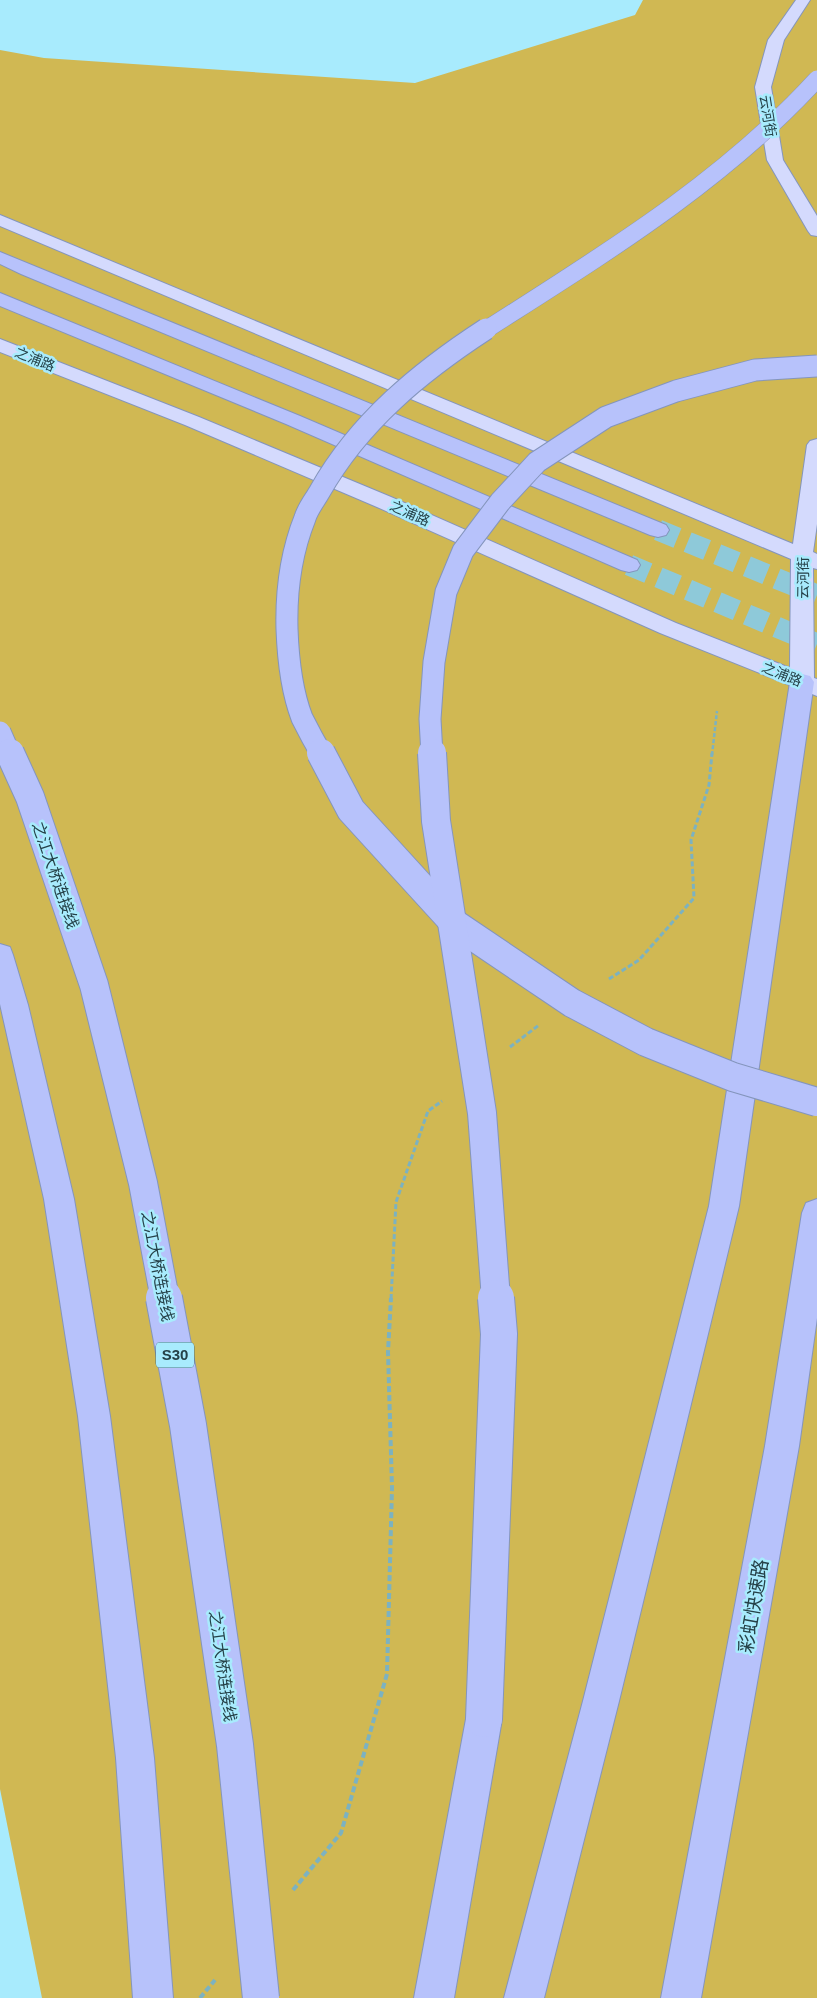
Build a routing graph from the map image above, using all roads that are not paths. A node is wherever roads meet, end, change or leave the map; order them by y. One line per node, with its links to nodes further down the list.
1 (800, 4): 4 (main road, 云河街)
2 (817, 79): 16 (highway, bridge)
3 (0, 220): 11 (main road)
4 (817, 231)
5 (0, 256): 10 (highway)
6 (0, 300): 12 (highway)
7 (0, 345): 13 (main road, 之浦路)
8 (817, 366): 20 (highway, bridge)
9 (817, 445): 11 (main road, 云河街)
10 (658, 530)
11 (810, 559): 13 (main road, 云河街)
12 (629, 564)
13 (810, 685): 21 (highway)
14 (0, 732): 19 (highway, 之江大桥连接线 / S30, bridge)
15 (0, 955): 18 (highway)
16 (817, 1102)
17 (817, 1212): 22 (highway, 彩虹快速路)
18 (152, 1998)
19 (262, 1998)
20 (434, 1998)
21 (524, 1998)
22 (681, 1998)

